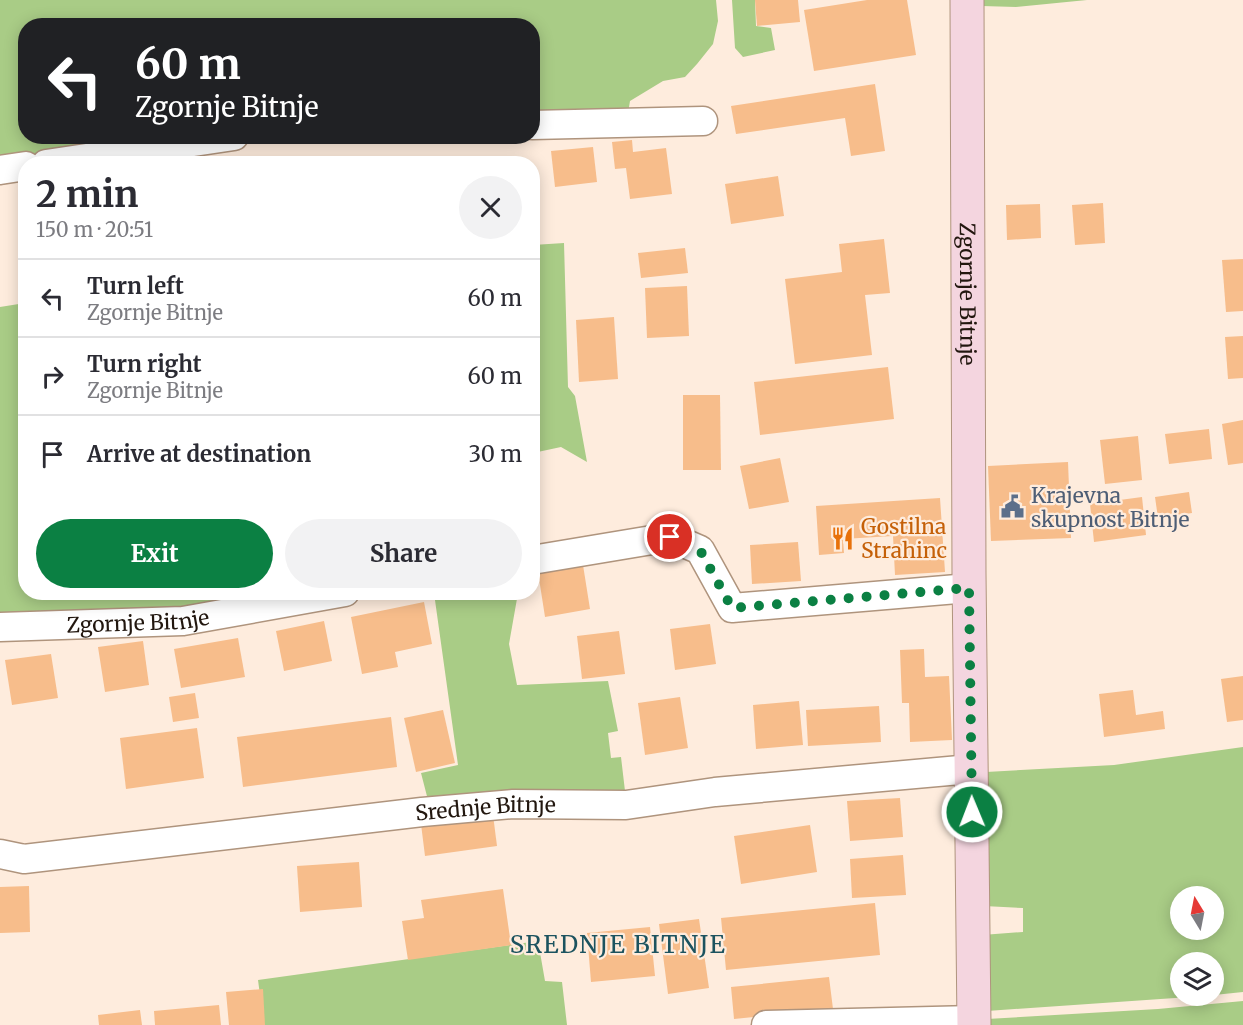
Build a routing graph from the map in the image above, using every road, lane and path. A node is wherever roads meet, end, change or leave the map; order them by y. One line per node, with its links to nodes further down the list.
1 (967, 0): 9 (main road, Zgornje Bitnje)
2 (702, 121): 3 (street)
3 (540, 125)
4 (180, 144): 5 (street)
5 (100, 156)
6 (18, 167): 7 (street)
7 (0, 170)
8 (540, 559): 9 (street)
9 (969, 588): 12 (main road, Zgornje Bitnje)
10 (300, 600): 11 (street, Zgornje Bitnje)
11 (0, 627)
12 (971, 781): 13 (street, Srednje Bitnje); 14 (main road)
13 (0, 854)
14 (974, 1023): 15 (street)
15 (766, 1025)

